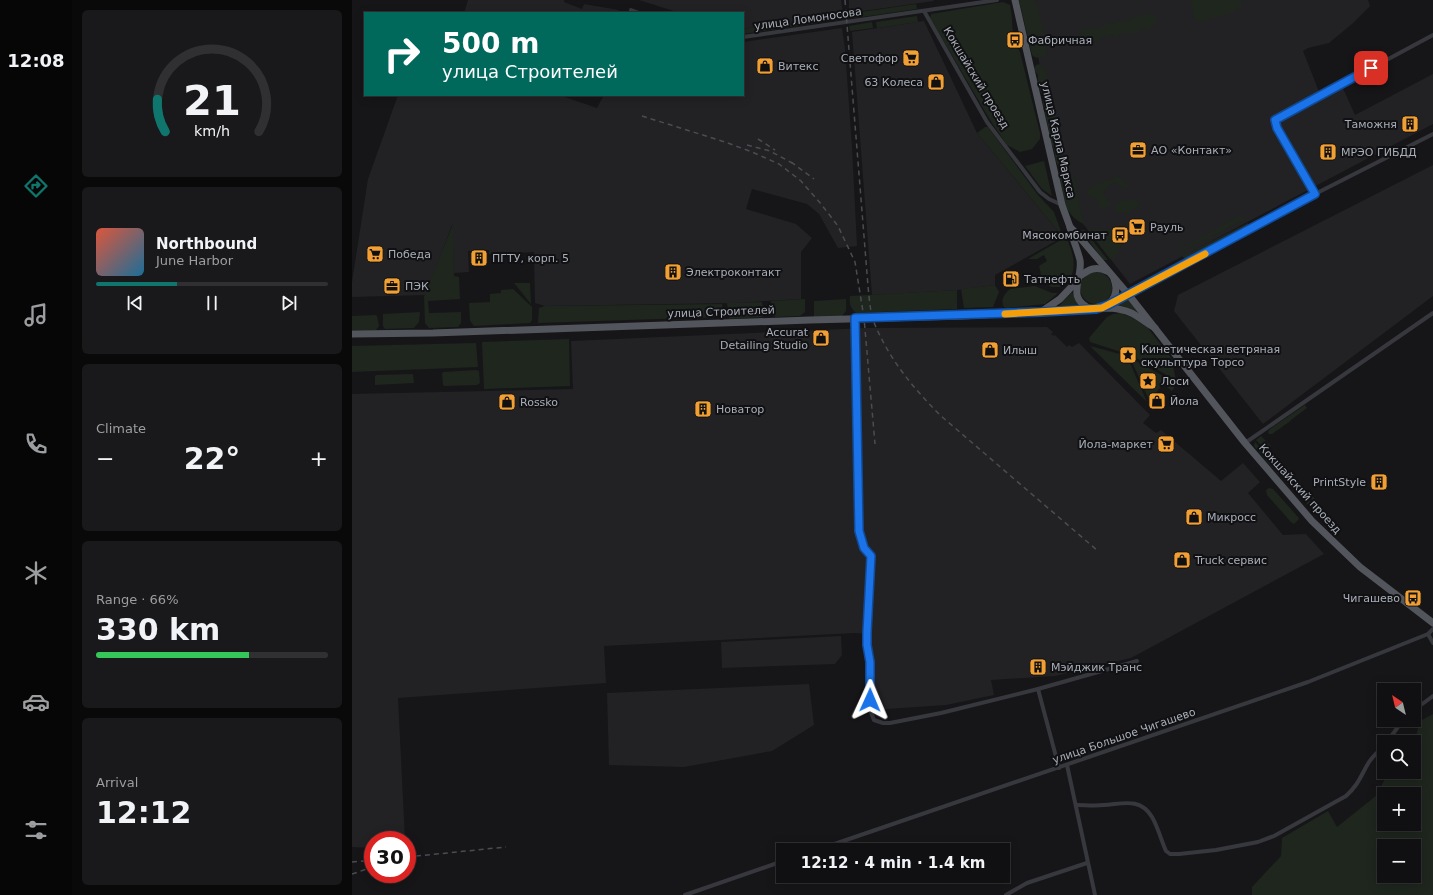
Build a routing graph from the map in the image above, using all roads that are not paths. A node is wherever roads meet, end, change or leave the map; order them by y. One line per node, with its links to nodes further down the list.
1 (996, 0): 4 (street, улица Ломоносова)
2 (1015, 0): 10 (main road, улица Карла Маркса)
3 (631, 10): 5 (street)
4 (924, 11): 7 (street, улица Ломоносова); 10 (street, Кокшайский проезд)
5 (636, 12)
6 (1433, 35): 9 (street)
7 (744, 37)
8 (1433, 134): 9 (street)
9 (1315, 194): 15 (street)
10 (1062, 205): 11 (main road, улица Карла Маркса)
11 (1070, 227): 12 (main road, улица Карла Маркса); 14 (main road)
12 (1107, 271): 13 (main road); 14 (main road)
13 (1113, 277): 15 (main road); 16 (main road)
14 (1079, 278): 17 (main road); 18 (main road)
15 (1128, 294): 16 (street); 21 (main road)
16 (1105, 306): 17 (main road); 21 (main road)
17 (1092, 309): 18 (main road, улица Строителей)
18 (1041, 312): 20 (main road, улица Строителей)
19 (1433, 313): 23 (street, Кокшайский проезд)
20 (855, 318): 22 (main road, улица Строителей); 29 (street)
21 (1155, 328): 23 (main road, Кокшайский проезд)
22 (352, 334)
23 (1245, 443): 24 (main road, Кокшайский проезд)
24 (1433, 623)
25 (1433, 629): 26 (street, улица Большое Чигашево)
26 (1428, 634): 27 (street); 33 (street, улица Большое Чигашево)
27 (1433, 644)
28 (1137, 661): 29 (street)
29 (1038, 689): 34 (street)
30 (1433, 696): 31 (street)
31 (1421, 705)
32 (1377, 754): 35 (street)
33 (1067, 764): 34 (street, улица Большое Чигашево); 35 (street)
34 (1059, 768): 36 (street, улица Большое Чигашево)
35 (1076, 805): 37 (street)
36 (837, 843)
37 (1087, 863): 40 (street); 41 (street)
38 (776, 864): 39 (street)
39 (685, 895)
40 (1006, 895)
41 (1095, 895)

